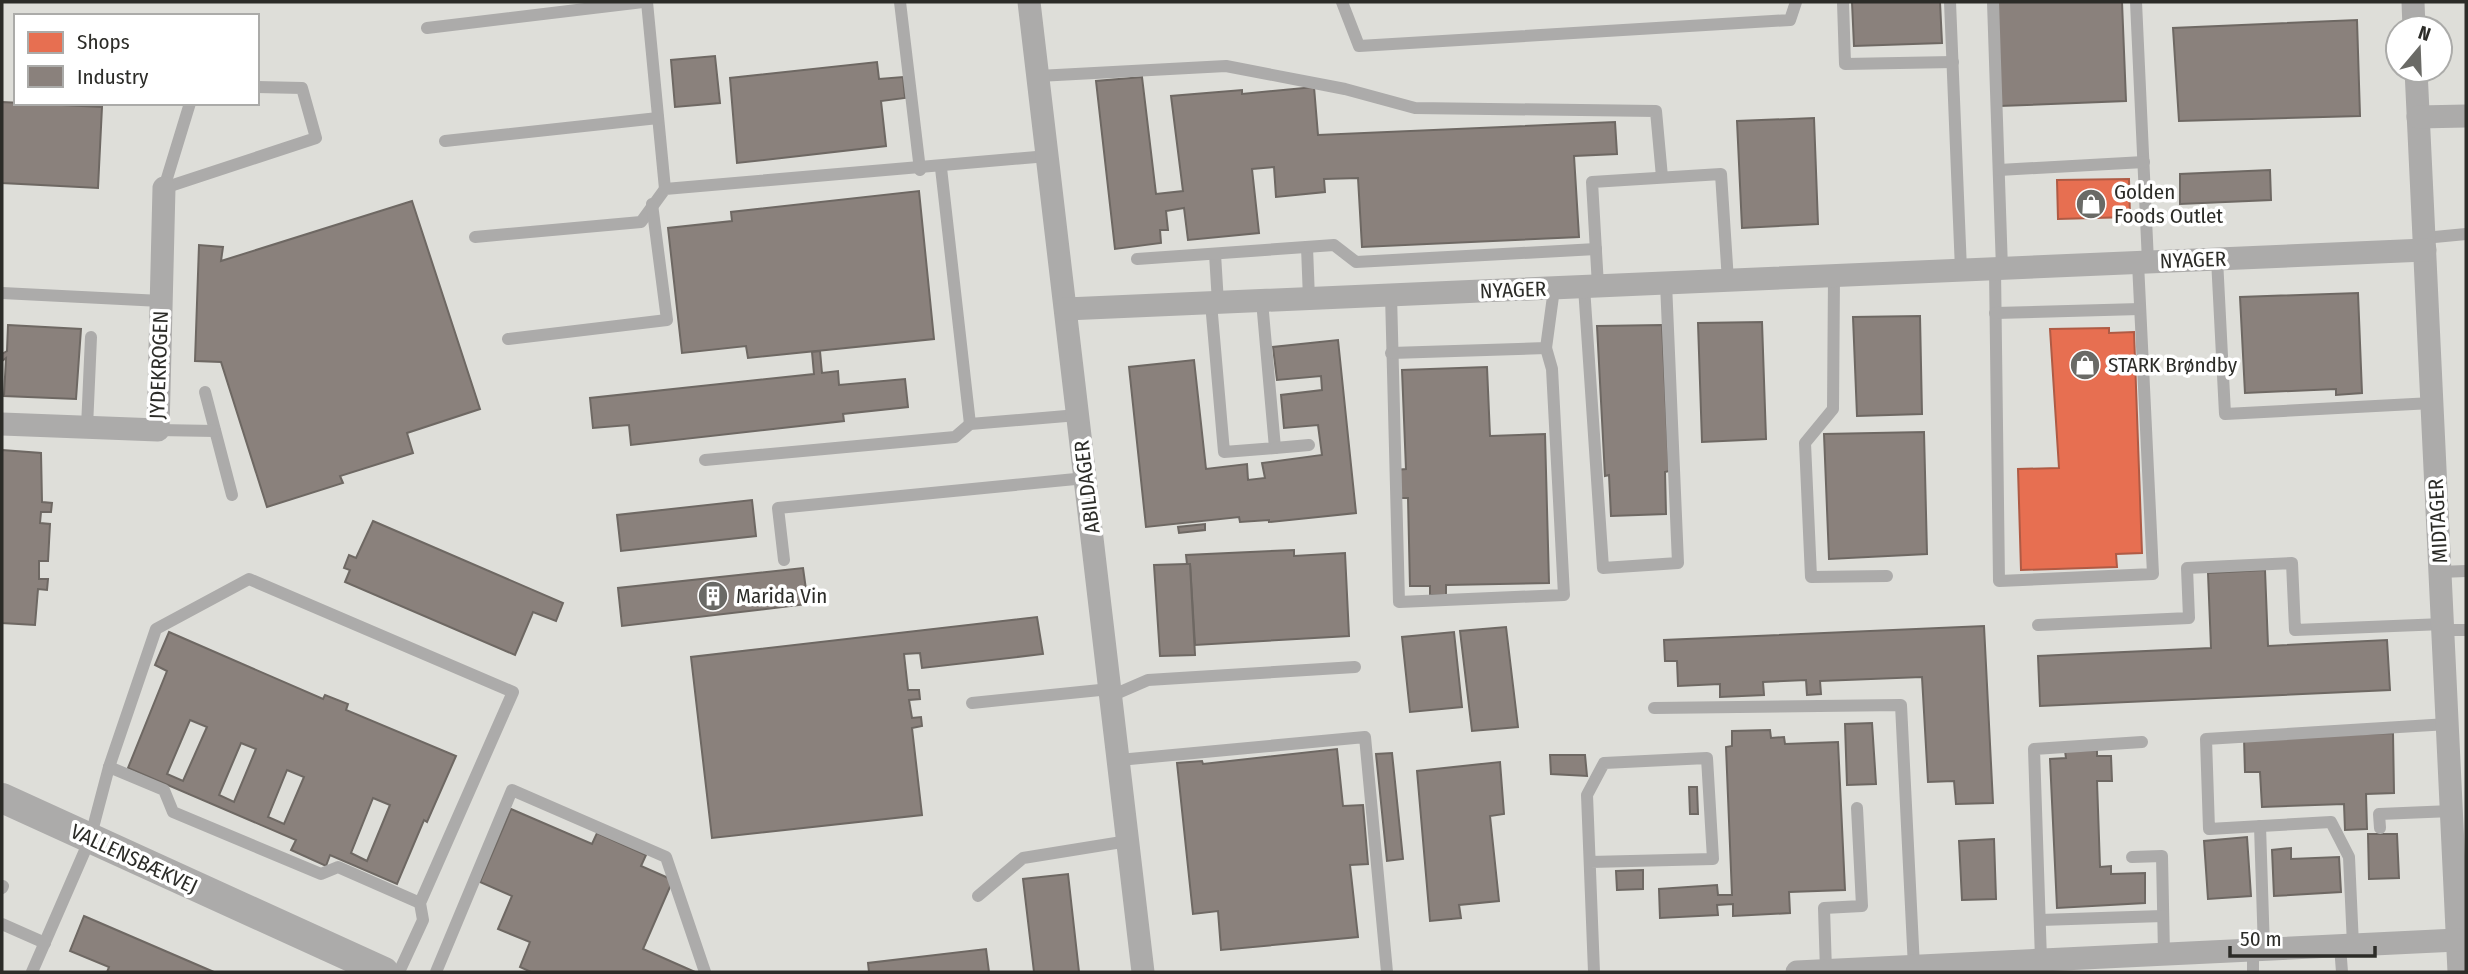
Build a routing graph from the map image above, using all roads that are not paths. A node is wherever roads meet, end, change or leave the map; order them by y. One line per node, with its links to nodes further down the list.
1 (645, 2): 10 (lane); 18 (lane)
2 (900, 2): 23 (lane)
3 (1029, 2): 12 (street, ABILDAGER)
4 (1342, 2): 5 (lane)
5 (1796, 2)
6 (1843, 2): 11 (lane)
7 (1950, 2): 11 (lane)
8 (1993, 2): 24 (lane)
9 (2136, 2): 21 (lane)
10 (427, 28)
11 (1953, 62): 39 (lane)
12 (1038, 76): 20 (street, ABILDAGER); 25 (lane)
13 (2417, 84): 17 (street, MIDTAGER)
14 (259, 87): 26 (lane)
15 (190, 105): 26 (lane)
16 (2466, 116): 17 (street)
17 (2418, 117): 31 (street, MIDTAGER)
18 (658, 118): 19 (lane); 27 (lane)
19 (445, 141)
20 (1048, 156): 22 (lane); 51 (street, ABILDAGER)
21 (2144, 162): 24 (lane); 37 (lane)
22 (941, 168): 23 (lane); 62 (lane)
23 (920, 170): 27 (lane)
24 (1999, 170): 38 (lane)
25 (1662, 177): 33 (lane); 41 (lane)
26 (164, 188): 48 (street, JYDEKROGEN)
27 (665, 190): 28 (lane)
28 (652, 204): 30 (lane); 55 (lane)
29 (2466, 234): 31 (lane)
30 (475, 237)
31 (2425, 244): 36 (street, NYAGER); 59 (street, MIDTAGER)
32 (1307, 247): 33 (lane); 34 (lane); 47 (lane)
33 (1596, 249): 43 (lane)
34 (1215, 254): 35 (lane); 50 (lane)
35 (1137, 259)
36 (2217, 259): 37 (street, NYAGER); 59 (lane)
37 (2143, 262): 38 (street, NYAGER); 52 (lane)
38 (1998, 269): 39 (street, NYAGER); 53 (lane)
39 (1961, 270): 40 (street, NYAGER)
40 (1834, 276): 41 (street, NYAGER); 74 (lane)
41 (1727, 281): 42 (street, NYAGER)
42 (1666, 283): 43 (street, NYAGER); 43 (lane)
43 (1591, 286): 44 (street, NYAGER)
44 (1554, 289): 46 (street, NYAGER); 56 (lane)
45 (2, 293): 48 (lane)
46 (1391, 295): 47 (street, NYAGER); 57 (lane)
47 (1308, 299): 49 (street, NYAGER)
48 (161, 301): 64 (street, JYDEKROGEN)
49 (1262, 301): 50 (street, NYAGER); 67 (lane)
50 (1214, 303): 51 (street, NYAGER); 67 (lane)
51 (1066, 309): 60 (street, ABILDAGER)
52 (2140, 309): 53 (lane); 53 (lane)
53 (1995, 313)
54 (91, 337): 63 (lane)
55 (508, 339)
56 (1546, 348): 57 (lane); 57 (lane)
57 (1391, 353)
58 (205, 392): 65 (lane)
59 (2432, 403): 73 (street, MIDTAGER)
60 (1078, 415): 62 (lane); 69 (street, ABILDAGER)
61 (2, 424): 63 (street, JYDEKROGEN)
62 (970, 425): 68 (lane)
63 (87, 427): 64 (street, JYDEKROGEN)
64 (158, 430): 65 (lane)
65 (215, 430): 70 (lane)
66 (1309, 445): 67 (lane)
67 (1275, 448)
68 (705, 460)
69 (1086, 478): 71 (lane); 79 (street, ABILDAGER)
70 (232, 495)
71 (784, 560)
72 (2466, 571): 73 (lane)
73 (2441, 572): 76 (street, MIDTAGER)
74 (1887, 576)
75 (2038, 625): 76 (lane)
76 (2443, 627): 77 (lane); 82 (street, MIDTAGER)
77 (2466, 630)
78 (1355, 667): 79 (lane)
79 (1111, 692): 80 (lane); 84 (street, ABILDAGER)
80 (972, 703)
81 (1654, 708): 108 (lane)
82 (2448, 724): 88 (street, MIDTAGER); 90 (lane)
83 (2142, 742): 99 (lane)
84 (1119, 760): 92 (street, ABILDAGER); 115 (lane)
85 (109, 767): 93 (lane); 97 (lane); 97 (lane)
86 (2, 798): 93 (street, VALLENSBÆKVEJ)
87 (1857, 808): 118 (lane)
88 (2457, 812): 91 (lane); 101 (street, MIDTAGER)
89 (2, 814): 93 (street, VALLENSBÆKVEJ)
90 (2260, 826): 103 (lane); 105 (lane)
91 (2380, 828)
92 (1128, 841): 96 (lane); 114 (street, ABILDAGER)
93 (88, 843): 102 (lane); 110 (street, VALLENSBÆKVEJ)
94 (2132, 857): 98 (lane)
95 (1590, 862): 95 (lane); 116 (lane)
96 (978, 896)
97 (420, 903): 111 (lane)
98 (2163, 916): 99 (lane); 104 (lane)
99 (2040, 920): 106 (lane)
100 (2, 924): 102 (lane)
101 (2457, 940): 103 (street); 120 (street, MIDTAGER)
102 (45, 943): 109 (lane)
103 (2346, 945): 105 (street); 119 (lane)
104 (2164, 954): 105 (street); 107 (street)
105 (2257, 957)
106 (2047, 964): 107 (street); 108 (street)
107 (2107, 965)
108 (1914, 967): 118 (street)
109 (32, 972)
110 (383, 972)
111 (399, 972)
112 (436, 972): 113 (lane)
113 (705, 972)
114 (1143, 972)
115 (1387, 972)
116 (1594, 972)
117 (1797, 972): 118 (street)
118 (1816, 972)
119 (2342, 972)
120 (2459, 972)

